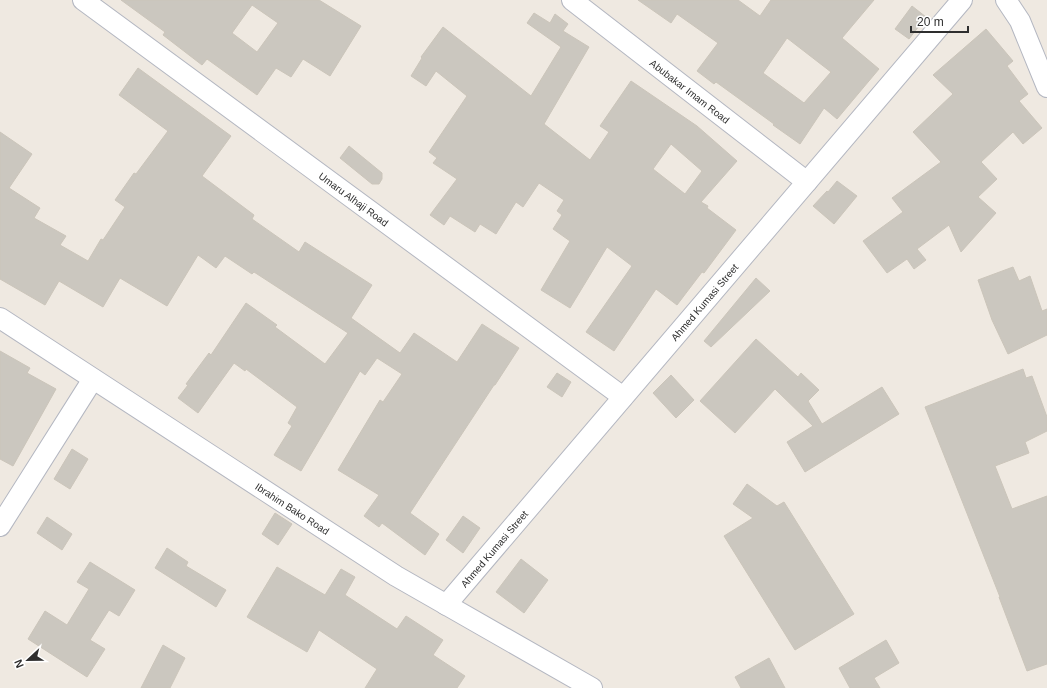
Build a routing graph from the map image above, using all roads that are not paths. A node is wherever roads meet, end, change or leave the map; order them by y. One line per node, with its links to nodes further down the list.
1 (83, 0): 9 (street, Umaru Alhaji Road)
2 (572, 0): 6 (street, Abubakar Imam Road)
3 (962, 0): 6 (street, Ahmed Kumasi Street)
4 (1006, 0): 5 (street)
5 (1047, 87)
6 (807, 182): 9 (street, Ahmed Kumasi Street)
7 (0, 318): 8 (street, Ibrahim Bako Road)
8 (93, 379): 10 (street); 11 (street, Ibrahim Bako Road)
9 (623, 398): 11 (street, Ahmed Kumasi Street)
10 (0, 526)
11 (446, 605): 12 (street, Ibrahim Bako Road)
12 (592, 688)

